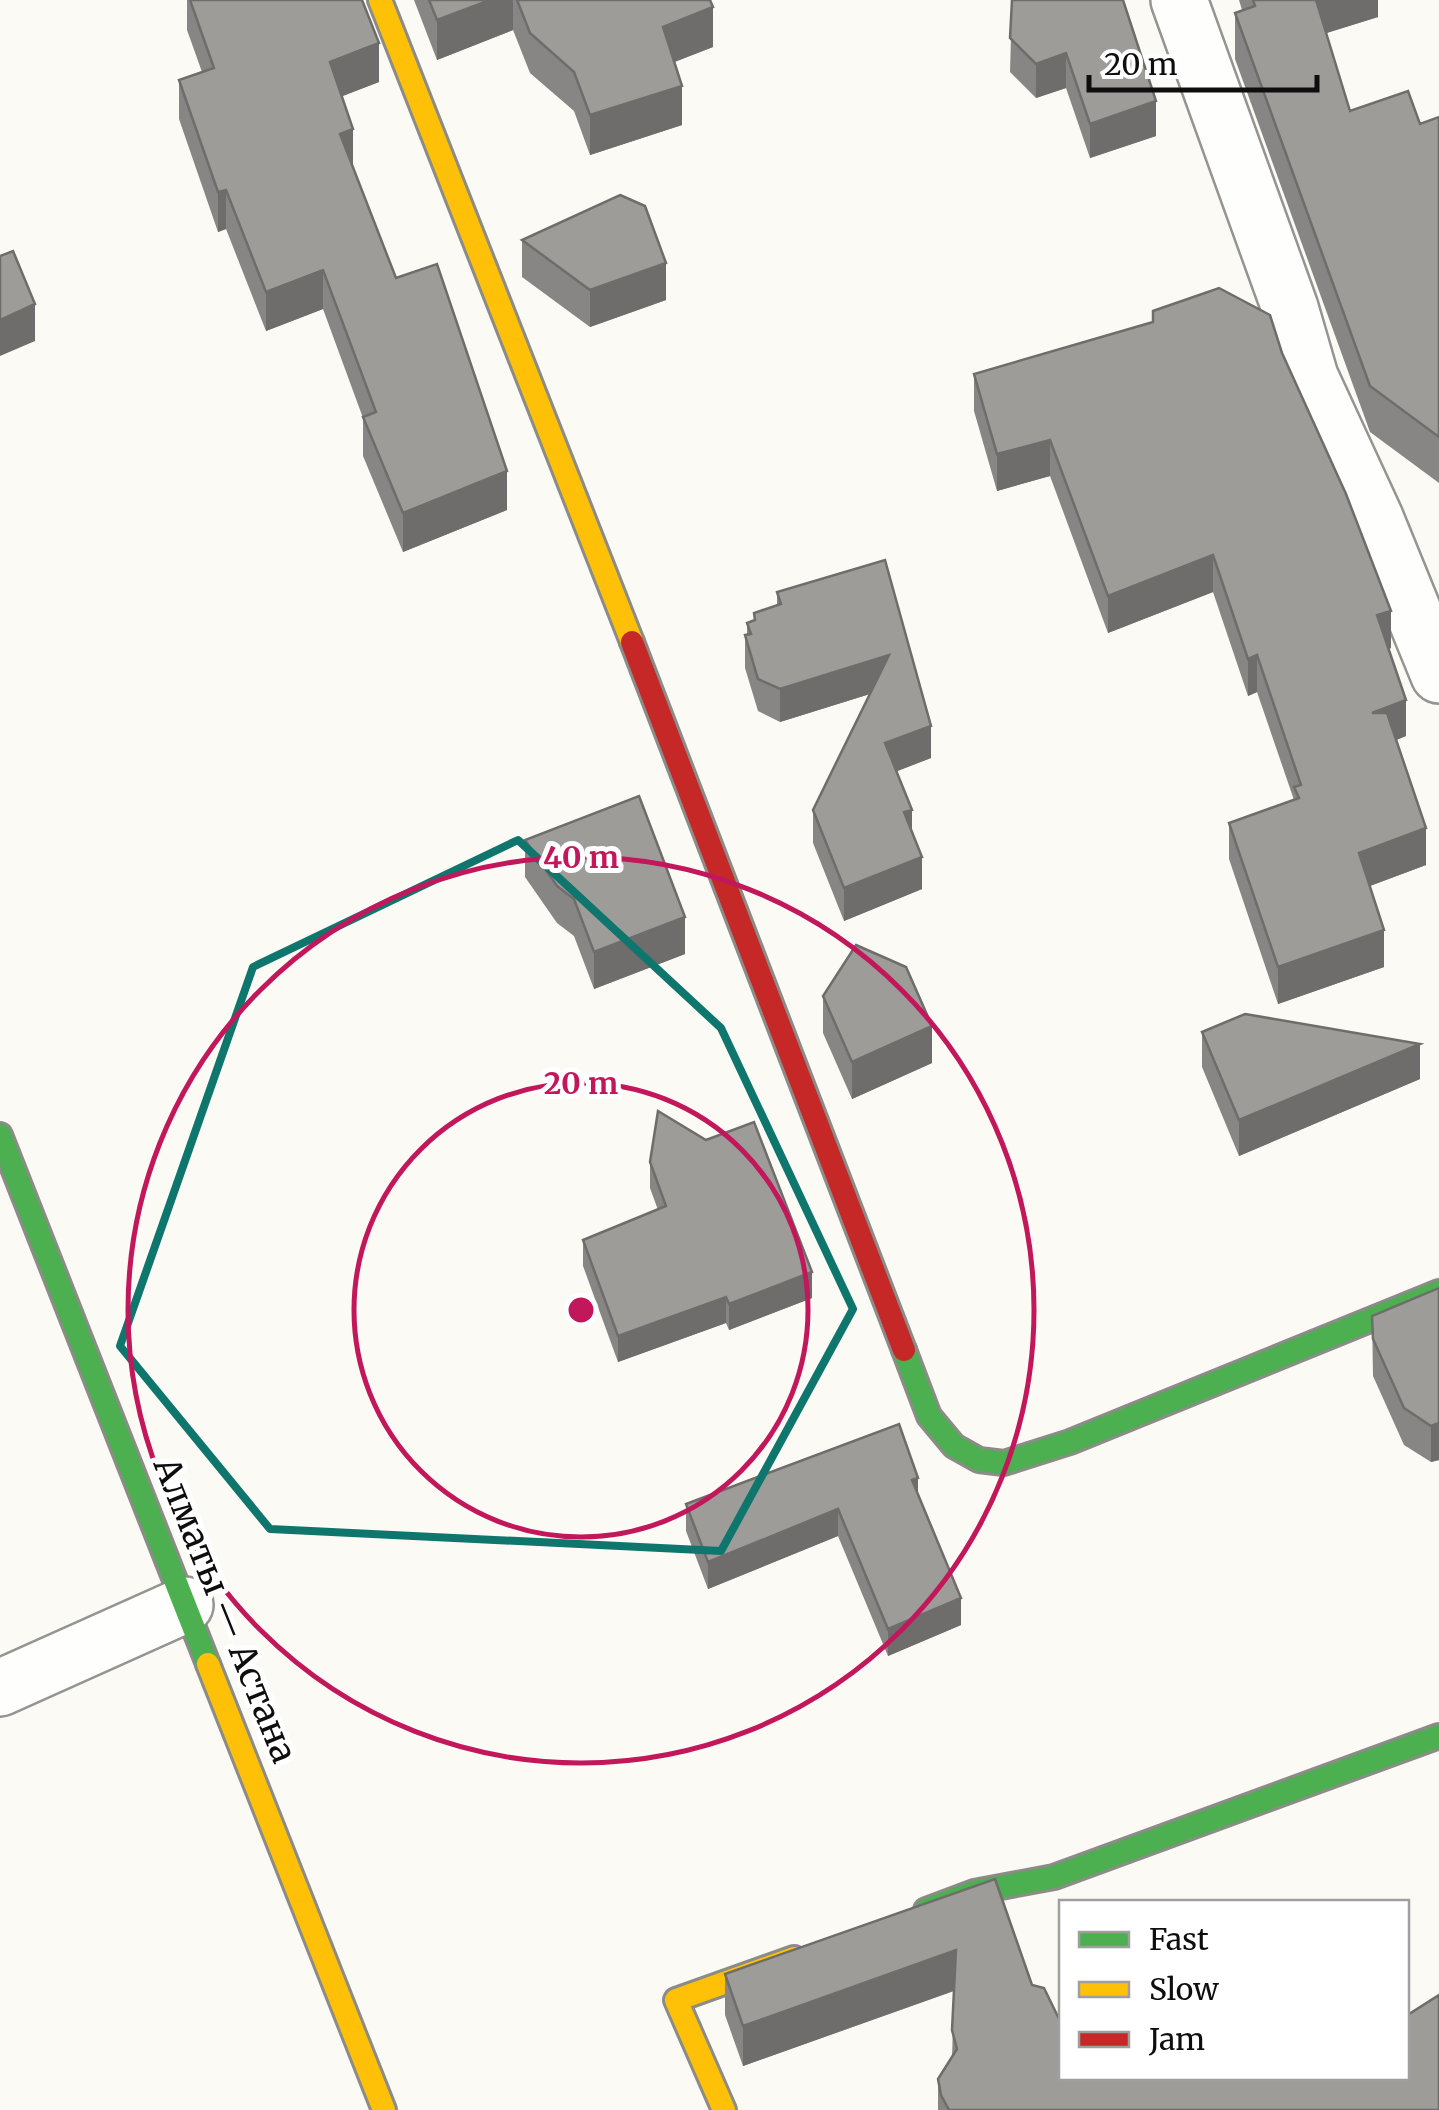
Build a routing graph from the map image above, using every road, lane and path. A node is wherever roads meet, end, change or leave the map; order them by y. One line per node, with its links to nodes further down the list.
1 (380, 0): 5 (main road)
2 (1178, 0): 3 (street)
3 (1439, 674)
4 (0, 1135): 6 (main road, Алматы — Астана)
5 (1439, 1292)
6 (185, 1605): 7 (street); 11 (main road, Алматы — Астана)
7 (0, 1688)
8 (1439, 1736): 9 (main road)
9 (900, 1920)
10 (806, 1953): 12 (main road)
11 (384, 2110)
12 (724, 2110)

